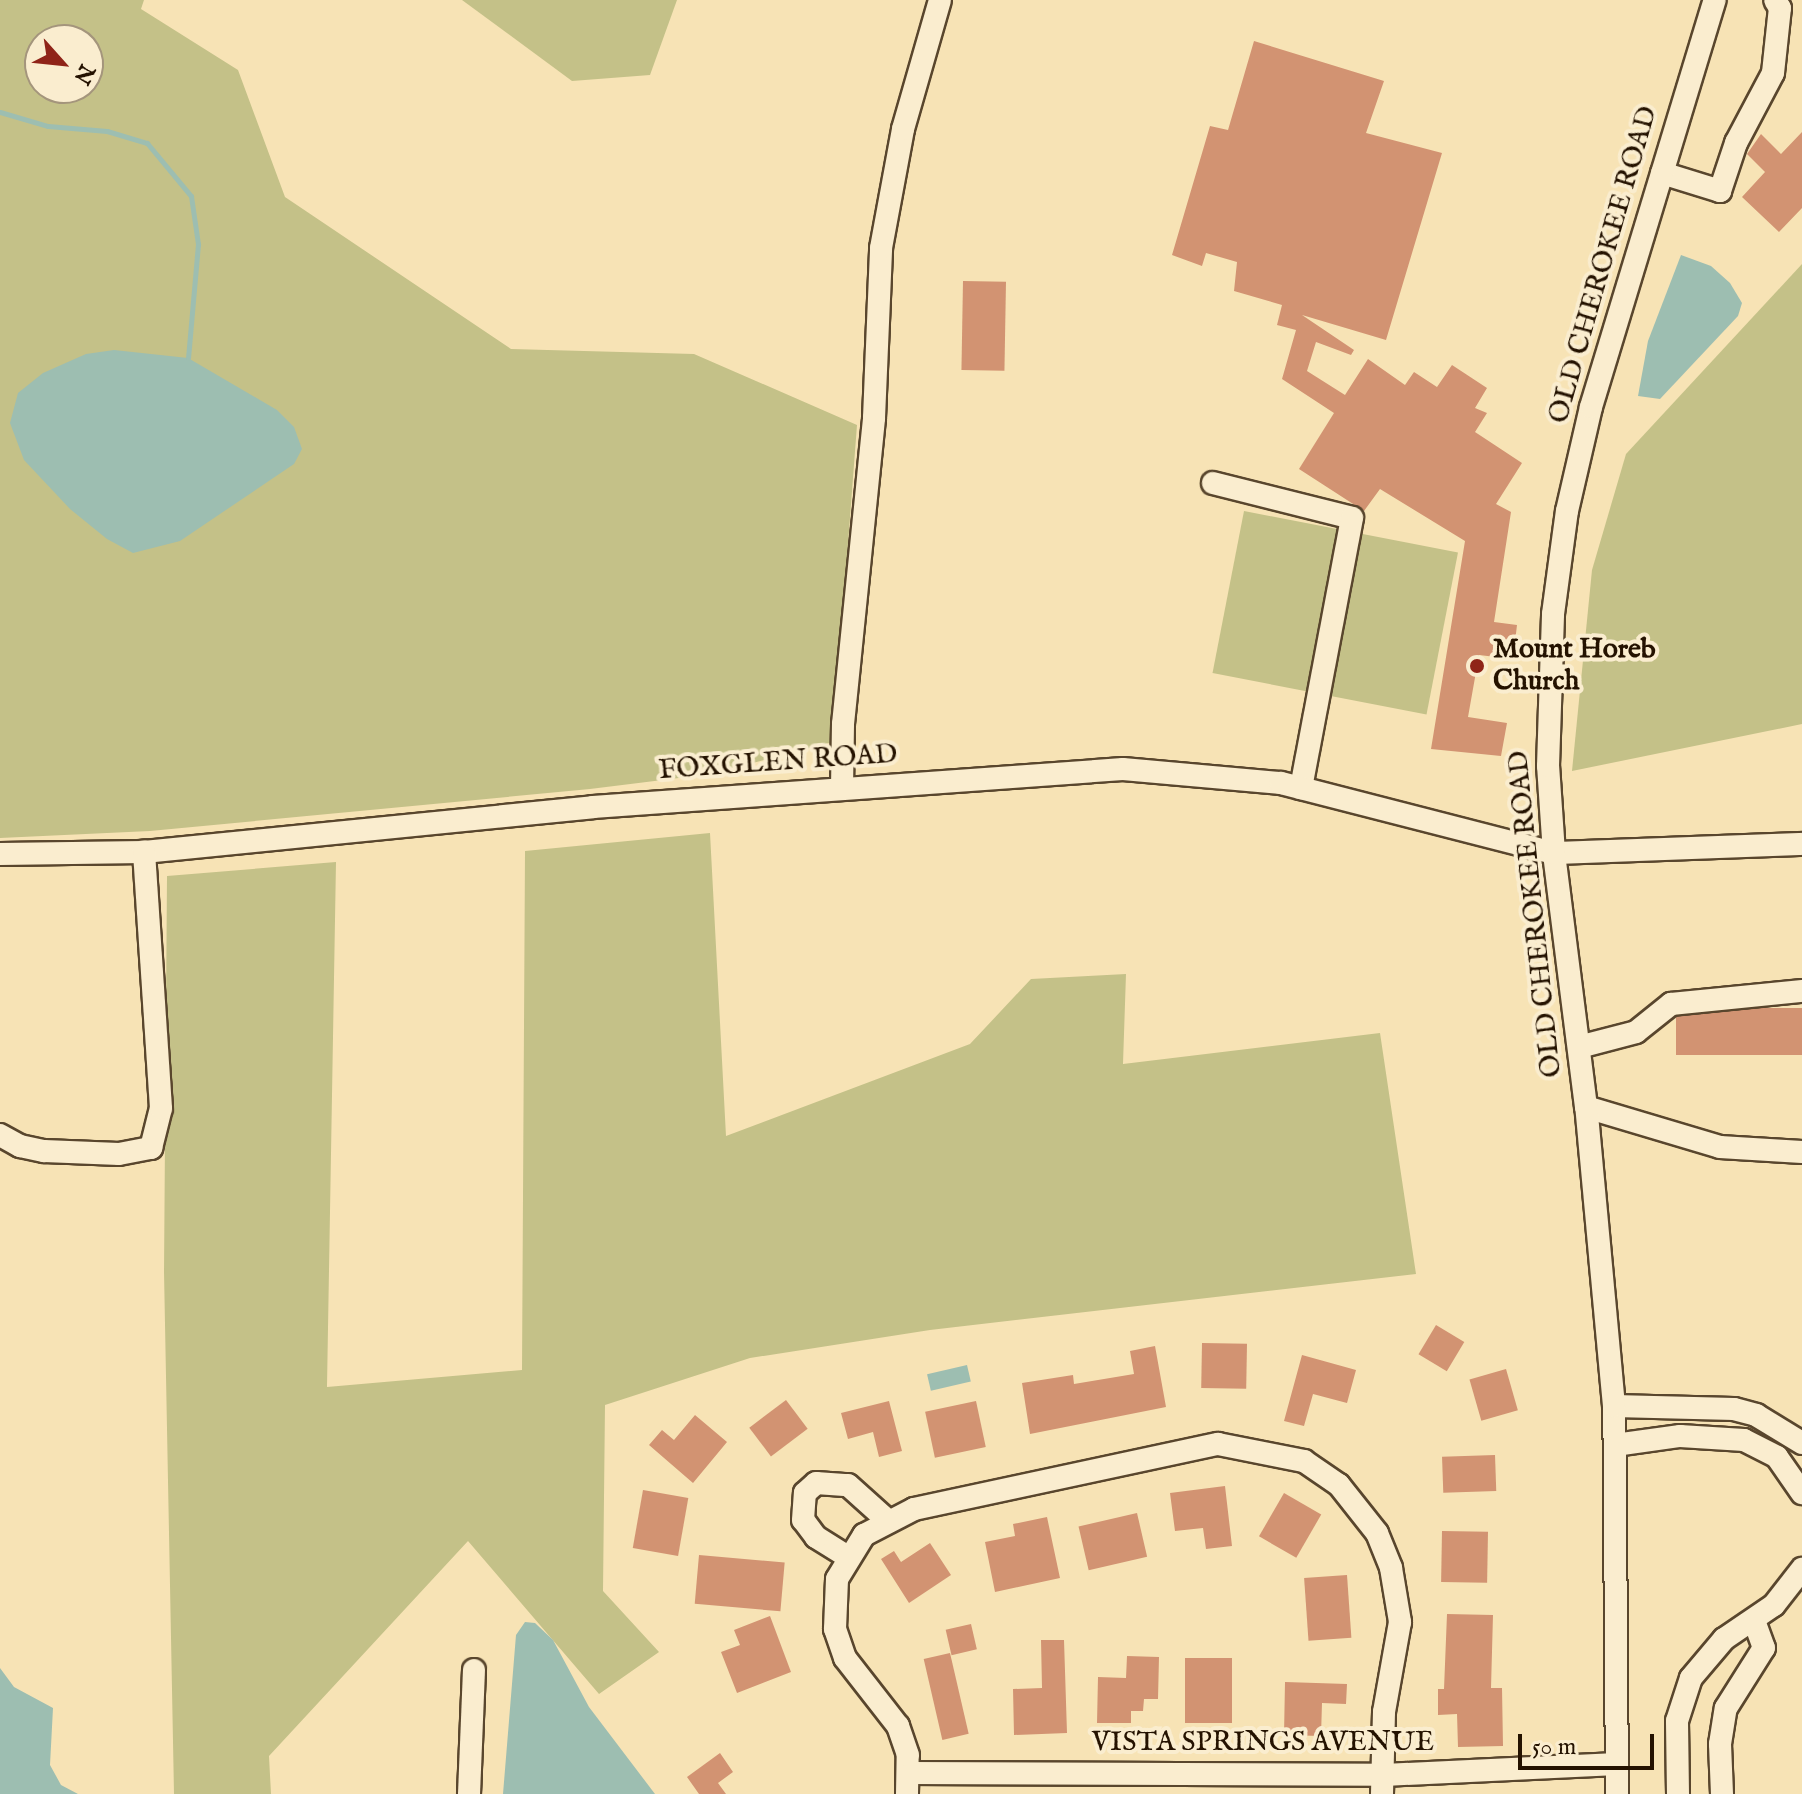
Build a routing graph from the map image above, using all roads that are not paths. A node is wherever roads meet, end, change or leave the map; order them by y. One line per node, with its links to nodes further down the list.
1 (940, 0): 6 (street)
2 (1715, 0): 4 (street, OLD CHEROKEE ROAD)
3 (1775, 0): 4 (street)
4 (1662, 173): 10 (street, OLD CHEROKEE ROAD)
5 (1213, 483): 7 (street)
6 (842, 788): 7 (street, FOXGLEN ROAD); 9 (street, FOXGLEN ROAD)
7 (1301, 788): 10 (street, FOXGLEN ROAD)
8 (1802, 844): 10 (street, FOXGLEN ROAD)
9 (144, 852): 11 (street, FOXGLEN ROAD); 15 (street)
10 (1554, 853): 13 (street, OLD CHEROKEE ROAD)
11 (0, 854)
12 (1802, 991): 13 (street)
13 (1579, 1047): 14 (street, OLD CHEROKEE ROAD)
14 (1586, 1107): 16 (street); 17 (street, OLD CHEROKEE ROAD)
15 (0, 1135)
16 (1802, 1152)
17 (1614, 1406): 18 (street); 19 (street, OLD CHEROKEE ROAD)
18 (1802, 1443)
19 (1615, 1445): 20 (street); 26 (street, OLD CHEROKEE ROAD)
20 (1802, 1493)
21 (887, 1520): 22 (street); 22 (street); 28 (street)
22 (848, 1557): 27 (street)
23 (1802, 1569): 24 (street)
24 (1754, 1621): 31 (street); 32 (street)
25 (474, 1670): 29 (street)
26 (1617, 1764): 28 (street, VISTA SPRINGS AVENUE); 30 (street, OLD CHEROKEE ROAD)
27 (908, 1784): 28 (street, VISTA SPRINGS AVENUE)
28 (1383, 1785)
29 (469, 1794)
30 (1617, 1794)
31 (1678, 1794)
32 (1722, 1794)

